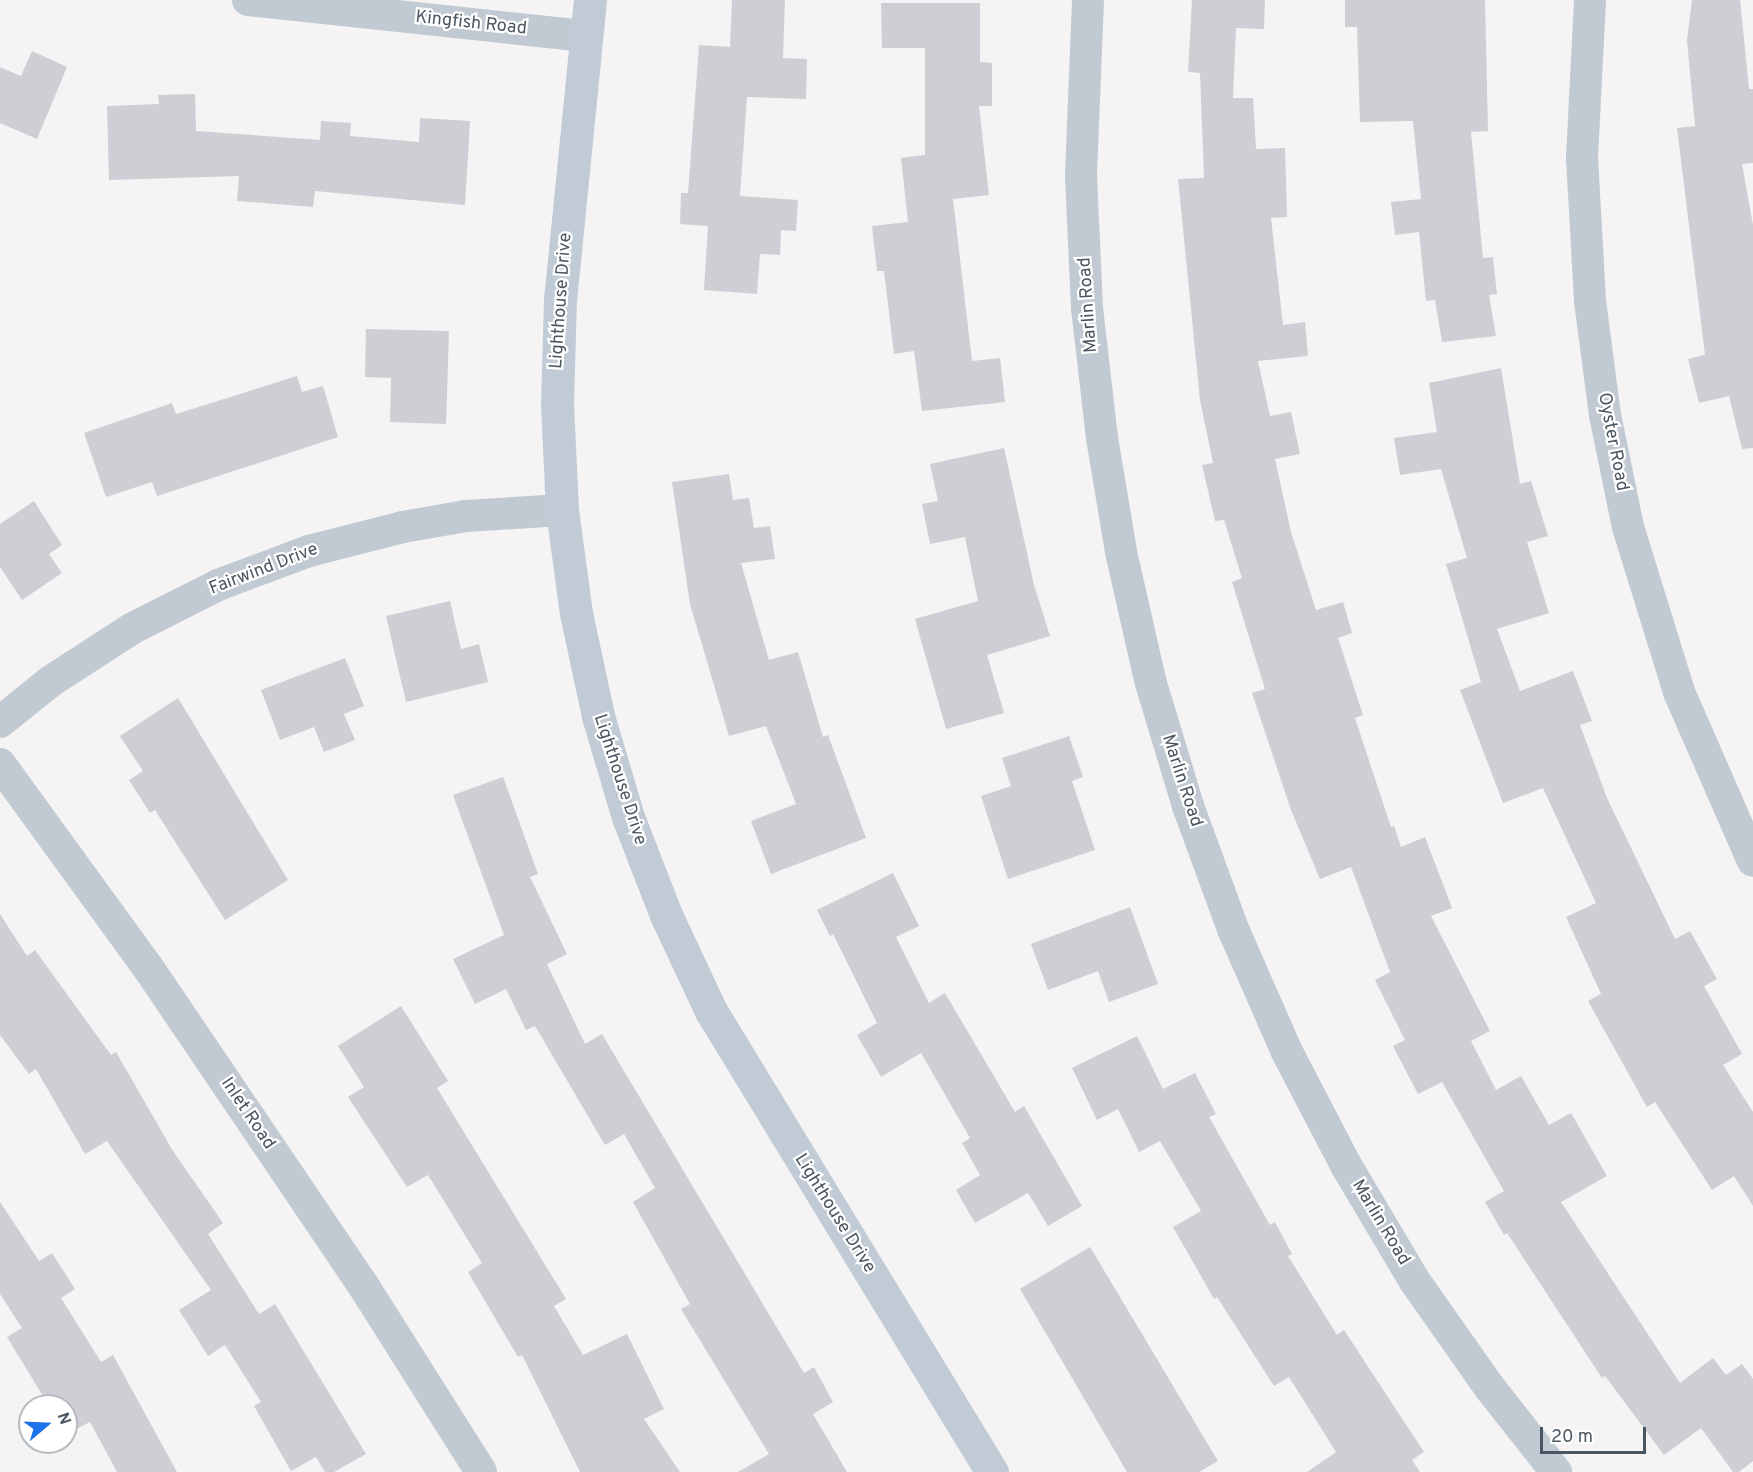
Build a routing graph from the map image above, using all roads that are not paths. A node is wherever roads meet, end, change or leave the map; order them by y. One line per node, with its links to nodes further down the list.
1 (248, 0): 5 (street, Kingfish Road)
2 (590, 0): 5 (street, Lighthouse Drive)
3 (1088, 0): 12 (street, Marlin Road)
4 (1590, 0): 9 (street, Oyster Road)
5 (586, 36): 6 (street, Lighthouse Drive)
6 (562, 510): 7 (street, Fairwind Drive); 11 (street, Lighthouse Drive)
7 (0, 722)
8 (0, 764): 10 (street, Inlet Road)
9 (1753, 861)
10 (481, 1472)
11 (992, 1472)
12 (1556, 1472)

